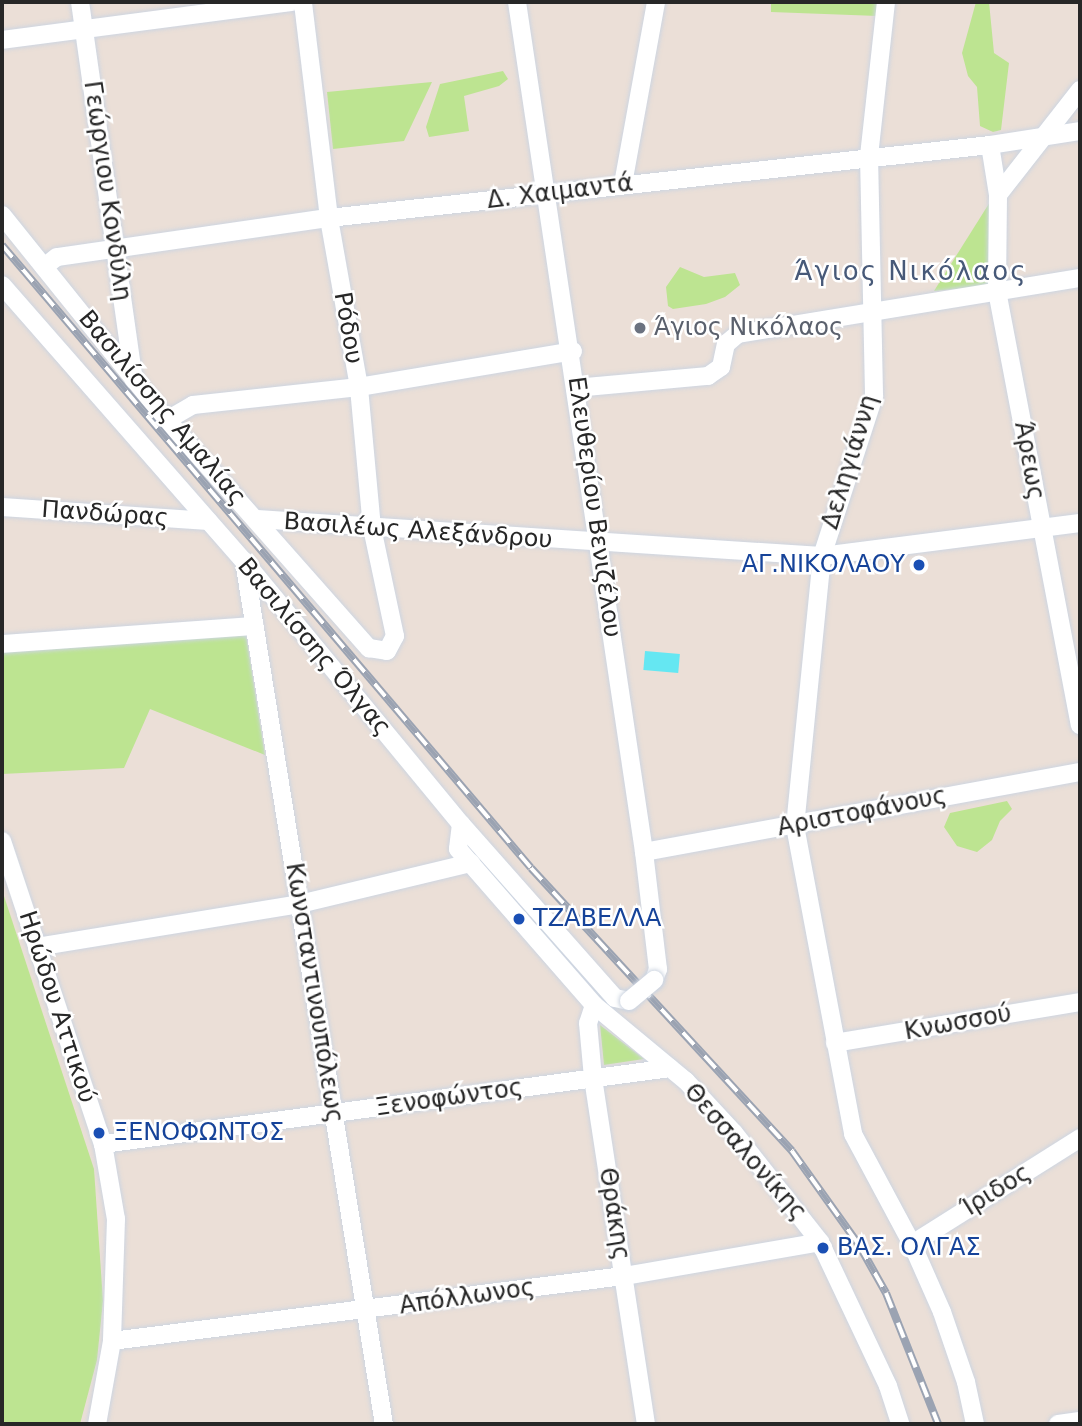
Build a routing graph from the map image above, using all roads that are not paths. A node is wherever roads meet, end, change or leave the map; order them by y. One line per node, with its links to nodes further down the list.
1 (80, 2): 7 (street, Γεώργιου Κονδύλη)
2 (292, 2): 7 (street)
3 (303, 2): 18 (street, Ρόδου)
4 (517, 2): 15 (street, Ελευθερίου Βενιζέλου)
5 (656, 2): 14 (street)
6 (886, 2): 13 (street, Δεληγιάννη)
7 (84, 29): 8 (street); 19 (street, Γεώργιου Κονδύλη)
8 (2, 40)
9 (1080, 90): 11 (street)
10 (1080, 131): 11 (street, Δ. Χαιμαντά)
11 (1049, 135): 12 (street, Δ. Χαιμαντά); 16 (street)
12 (990, 145): 13 (street, Δ. Χαιμαντά); 16 (street, Άρεως)
13 (869, 155): 14 (street, Δ. Χαιμαντά); 24 (street, Δεληγιάννη)
14 (623, 184): 15 (street, Δ. Χαιμαντά)
15 (547, 194): 18 (street, Δ. Χαιμαντά); 25 (street, Ελευθερίου Βενιζέλου)
16 (998, 195): 23 (street, Άρεως)
17 (2, 215): 20 (street, Βασιλίσσης Αμαλίας)
18 (329, 218): 19 (street, Δ. Χαιμαντά); 27 (street, Ρόδου)
19 (114, 247): 20 (street, Δ. Χαιμαντά); 26 (street, Γεώργιου Κονδύλη)
20 (44, 267): 26 (street, Βασιλίσσης Αμαλίας)
21 (1080, 278): 23 (street)
22 (2, 285): 32 (street, Βασιλίσσης Όλγας)
23 (998, 291): 24 (street); 35 (street, Άρεως)
24 (872, 310): 28 (street); 37 (street, Δεληγιάννη)
25 (573, 351): 27 (street); 28 (street, Ελευθερίου Βενιζέλου)
26 (134, 380): 29 (street, Βασιλίσσης Αμαλίας)
27 (359, 387): 29 (street); 34 (street, Ρόδου)
28 (575, 388): 36 (street, Ελευθερίου Βενιζέλου)
29 (167, 420): 31 (street, Βασιλίσσης Αμαλίας)
30 (2, 507): 32 (street, Πανδώρας)
31 (257, 519): 34 (street, Βασιλέως Αλεξάνδρου); 41 (street, Βασιλίσσης Αμαλίας)
32 (209, 521): 38 (street, Βασιλίσσης Όλγας)
33 (1080, 523): 35 (street, Βασιλέως Αλεξάνδρου)
34 (372, 528): 36 (street, Βασιλέως Αλεξάνδρου); 41 (street, Ρόδου)
35 (1041, 529): 37 (street, Βασιλέως Αλεξάνδρου); 42 (street, Άρεως)
36 (598, 544): 37 (street, Βασιλέως Αλεξάνδρου); 47 (street, Ελευθερίου Βενιζέλου)
37 (822, 556): 45 (street, Δεληγιάννη)
38 (244, 561): 39 (street, Κωνσταντινουπόλεως); 44 (street, Βασιλίσσης Όλγας)
39 (254, 626): 40 (street); 49 (street, Κωνσταντινουπόλεως)
40 (2, 644)
41 (387, 652)
42 (1080, 725)
43 (1080, 772): 45 (street, Αριστοφάνους)
44 (461, 824): 48 (street, Θεσσαλονίκης); 51 (street, Βασιλίσσης Όλγας)
45 (796, 825): 47 (street, Αριστοφάνους); 54 (street, Δεληγιάννη)
46 (2, 841): 50 (street, Ηρώδου Αττικού)
47 (644, 852): 51 (street, Ελευθερίου Βενιζέλου, bridge)
48 (471, 863): 49 (street); 53 (street, Θεσσαλονίκης)
49 (300, 904): 50 (street); 57 (street, Κωνσταντινουπόλεως)
50 (37, 947): 59 (street, Ηρώδου Αττικού)
51 (629, 1001)
52 (1080, 1002): 54 (street, Κνωσσού)
53 (594, 1005): 55 (street, Θεσσαλονίκης); 56 (street, Θράκης)
54 (835, 1044): 61 (street, Δεληγιάννη)
55 (670, 1068): 56 (street, Ξενοφώντος); 60 (street, Θεσσαλονίκης)
56 (593, 1079): 57 (street, Ξενοφώντος); 62 (street, Θράκης)
57 (334, 1113): 59 (street, Ξενοφώντος); 63 (street, Κωνσταντινουπόλεως)
58 (1080, 1138): 61 (street, Ίριδος)
59 (103, 1144): 64 (street, Ηρώδου Αττικού)
60 (820, 1242): 62 (street, Απόλλωνος); 69 (street, Θεσσαλονίκης)
61 (912, 1244): 70 (street, Δεληγιάννη)
62 (624, 1276): 63 (street, Απόλλωνος); 68 (street, Θράκης)
63 (366, 1311): 64 (street, Απόλλωνος); 67 (street, Κωνσταντινουπόλεως)
64 (112, 1341): 66 (street, Ηρώδου Αττικού)
65 (1080, 1421): 71 (street)
66 (97, 1424)
67 (384, 1424)
68 (646, 1424)
69 (900, 1424)
70 (975, 1424)
71 (1058, 1424)

